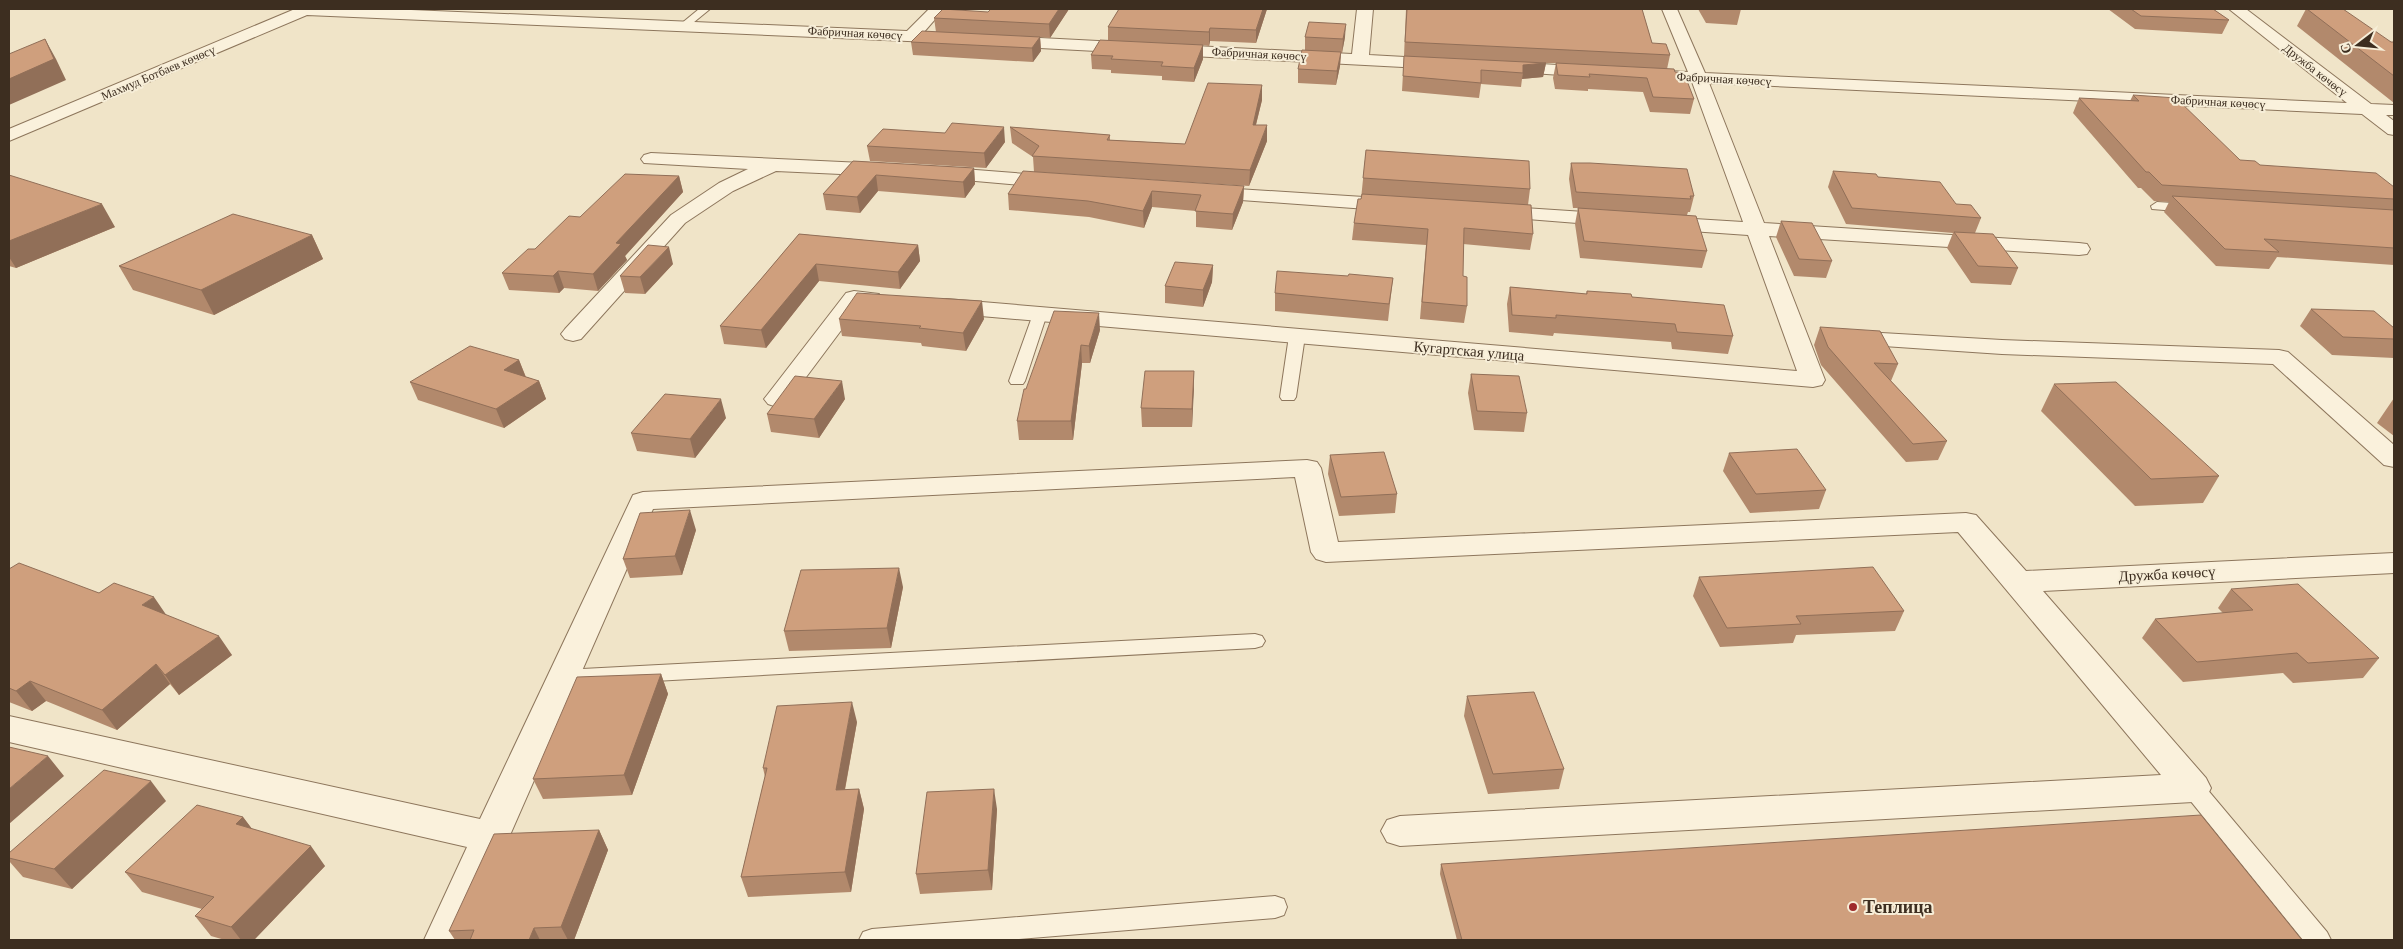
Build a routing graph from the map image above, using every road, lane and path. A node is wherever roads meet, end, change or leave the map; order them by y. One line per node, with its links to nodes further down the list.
1 (306, 9): 7 (street, Фабричная көчөсү); 20 (street, Махмуд Ботбаев көчөсү)
2 (705, 9): 7 (lane)
3 (937, 9): 8 (street)
4 (1365, 9): 11 (street)
5 (1669, 9): 16 (street, Кугартская улица)
6 (2237, 9): 17 (street, Дружба көчөсү)
7 (685, 24): 8 (street, Фабричная көчөсү)
8 (911, 36): 9 (street, Фабричная көчөсү)
9 (971, 39)
10 (991, 40): 11 (street, Фабричная көчөсү)
11 (1360, 60): 12 (street, Фабричная көчөсү)
12 (1457, 65)
13 (1496, 67): 14 (street)
14 (1602, 72)
15 (1631, 74): 16 (street, Фабричная көчөсү)
16 (1699, 78): 17 (street, Фабричная көчөсү); 29 (street, Кугартская улица)
17 (2365, 108): 18 (street, Фабричная көчөсү); 19 (street, Дружба көчөсү)
18 (2394, 110)
19 (2394, 130)
20 (9, 136)
21 (650, 159): 22 (street)
22 (773, 164): 23 (street); 34 (street)
23 (1074, 183)
24 (1192, 192): 26 (street)
25 (2157, 206): 27 (lane)
26 (1418, 207)
27 (2206, 209)
28 (1478, 211): 29 (street)
29 (1754, 229): 30 (street); 35 (street, Кугартская улица)
30 (2079, 249)
31 (893, 301): 39 (street)
32 (923, 304): 33 (street, Кугартская улица)
33 (1040, 314): 36 (street, Кугартская улица); 37 (lane)
34 (573, 334)
35 (1796, 335): 36 (street, Кугартская улица); 40 (street)
36 (1297, 336): 38 (lane)
37 (1017, 382)
38 (1288, 397)
39 (777, 399)
40 (2394, 459)
41 (2394, 563): 42 (street, Дружба көчөсү)
42 (2018, 582): 44 (street); 46 (street)
43 (1255, 641): 44 (lane)
44 (563, 678): 48 (street)
45 (9, 729): 48 (street)
46 (2193, 788): 47 (street); 52 (lane)
47 (1400, 831)
48 (490, 838): 50 (street)
49 (1274, 907): 51 (lane)
50 (444, 940)
51 (872, 940)
52 (2318, 940)

